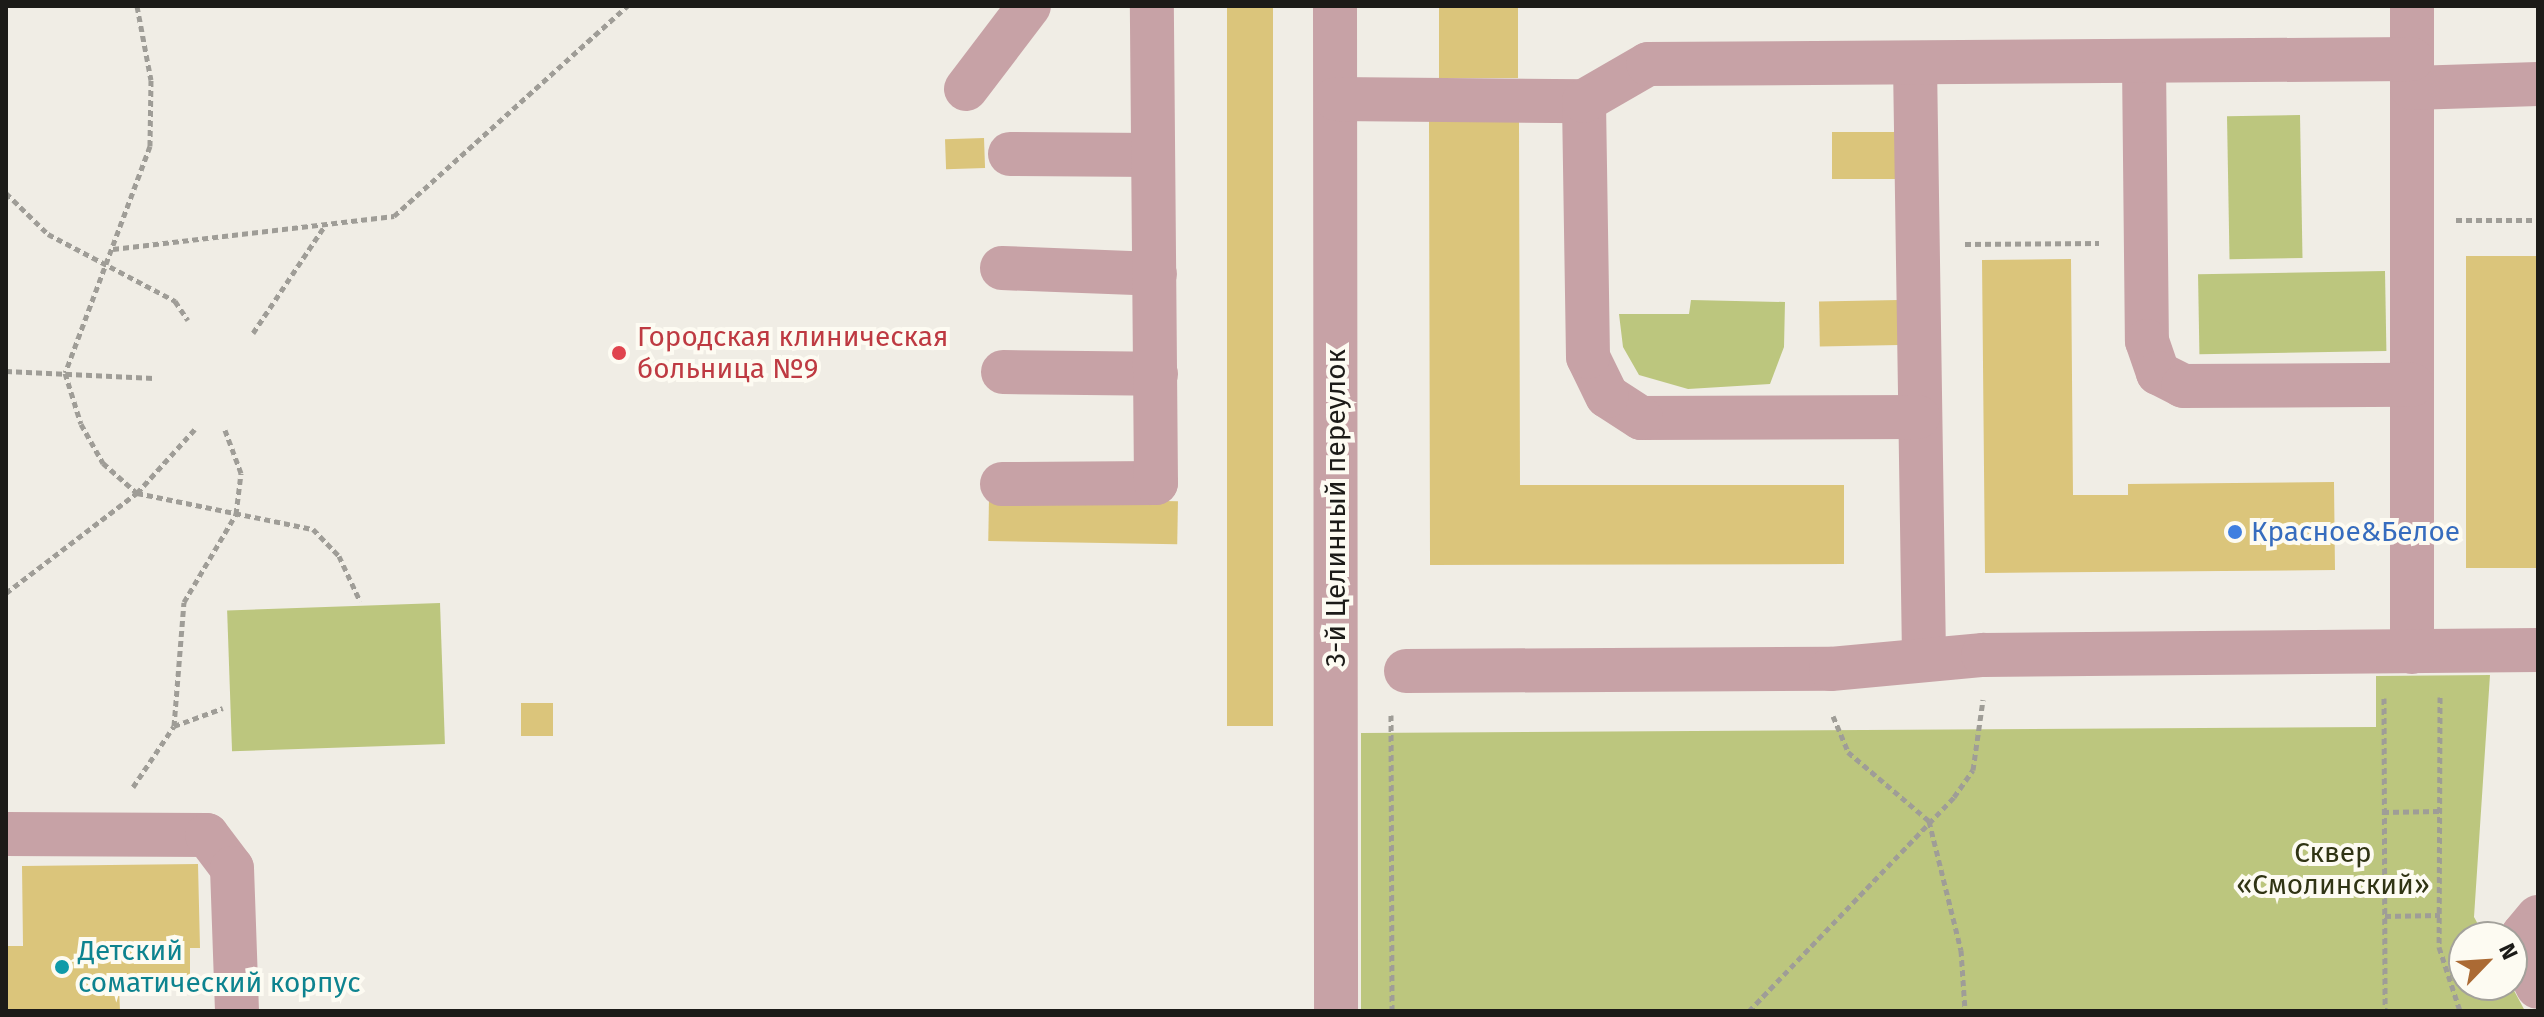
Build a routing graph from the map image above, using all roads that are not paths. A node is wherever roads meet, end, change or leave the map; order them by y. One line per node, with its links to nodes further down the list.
1 (1029, 6): 9 (street)
2 (1152, 6): 13 (street)
3 (1335, 6): 10 (street, 3-й Целинный переулок)
4 (2412, 6): 7 (street)
5 (2144, 63): 6 (street); 7 (street); 18 (street)
6 (1915, 64): 11 (street); 19 (street)
7 (2412, 74): 8 (street); 18 (street)
8 (2538, 84)
9 (966, 89)
10 (1336, 99): 11 (street); 29 (street, 3-й Целинный переулок)
11 (1584, 101): 19 (street)
12 (1010, 154): 13 (street)
13 (1153, 155): 15 (street)
14 (1002, 268): 15 (street)
15 (1155, 274): 17 (street)
16 (1003, 372): 17 (street)
17 (1156, 374): 20 (street)
18 (2412, 385): 22 (street)
19 (1918, 417): 23 (street)
20 (1002, 484)
21 (2538, 650): 22 (street)
22 (2412, 652): 23 (street)
23 (1924, 657): 24 (street)
24 (1406, 671)
25 (6, 834): 28 (street)
26 (2538, 917): 27 (street)
27 (2538, 987)
28 (237, 1011)
29 (1336, 1011)

